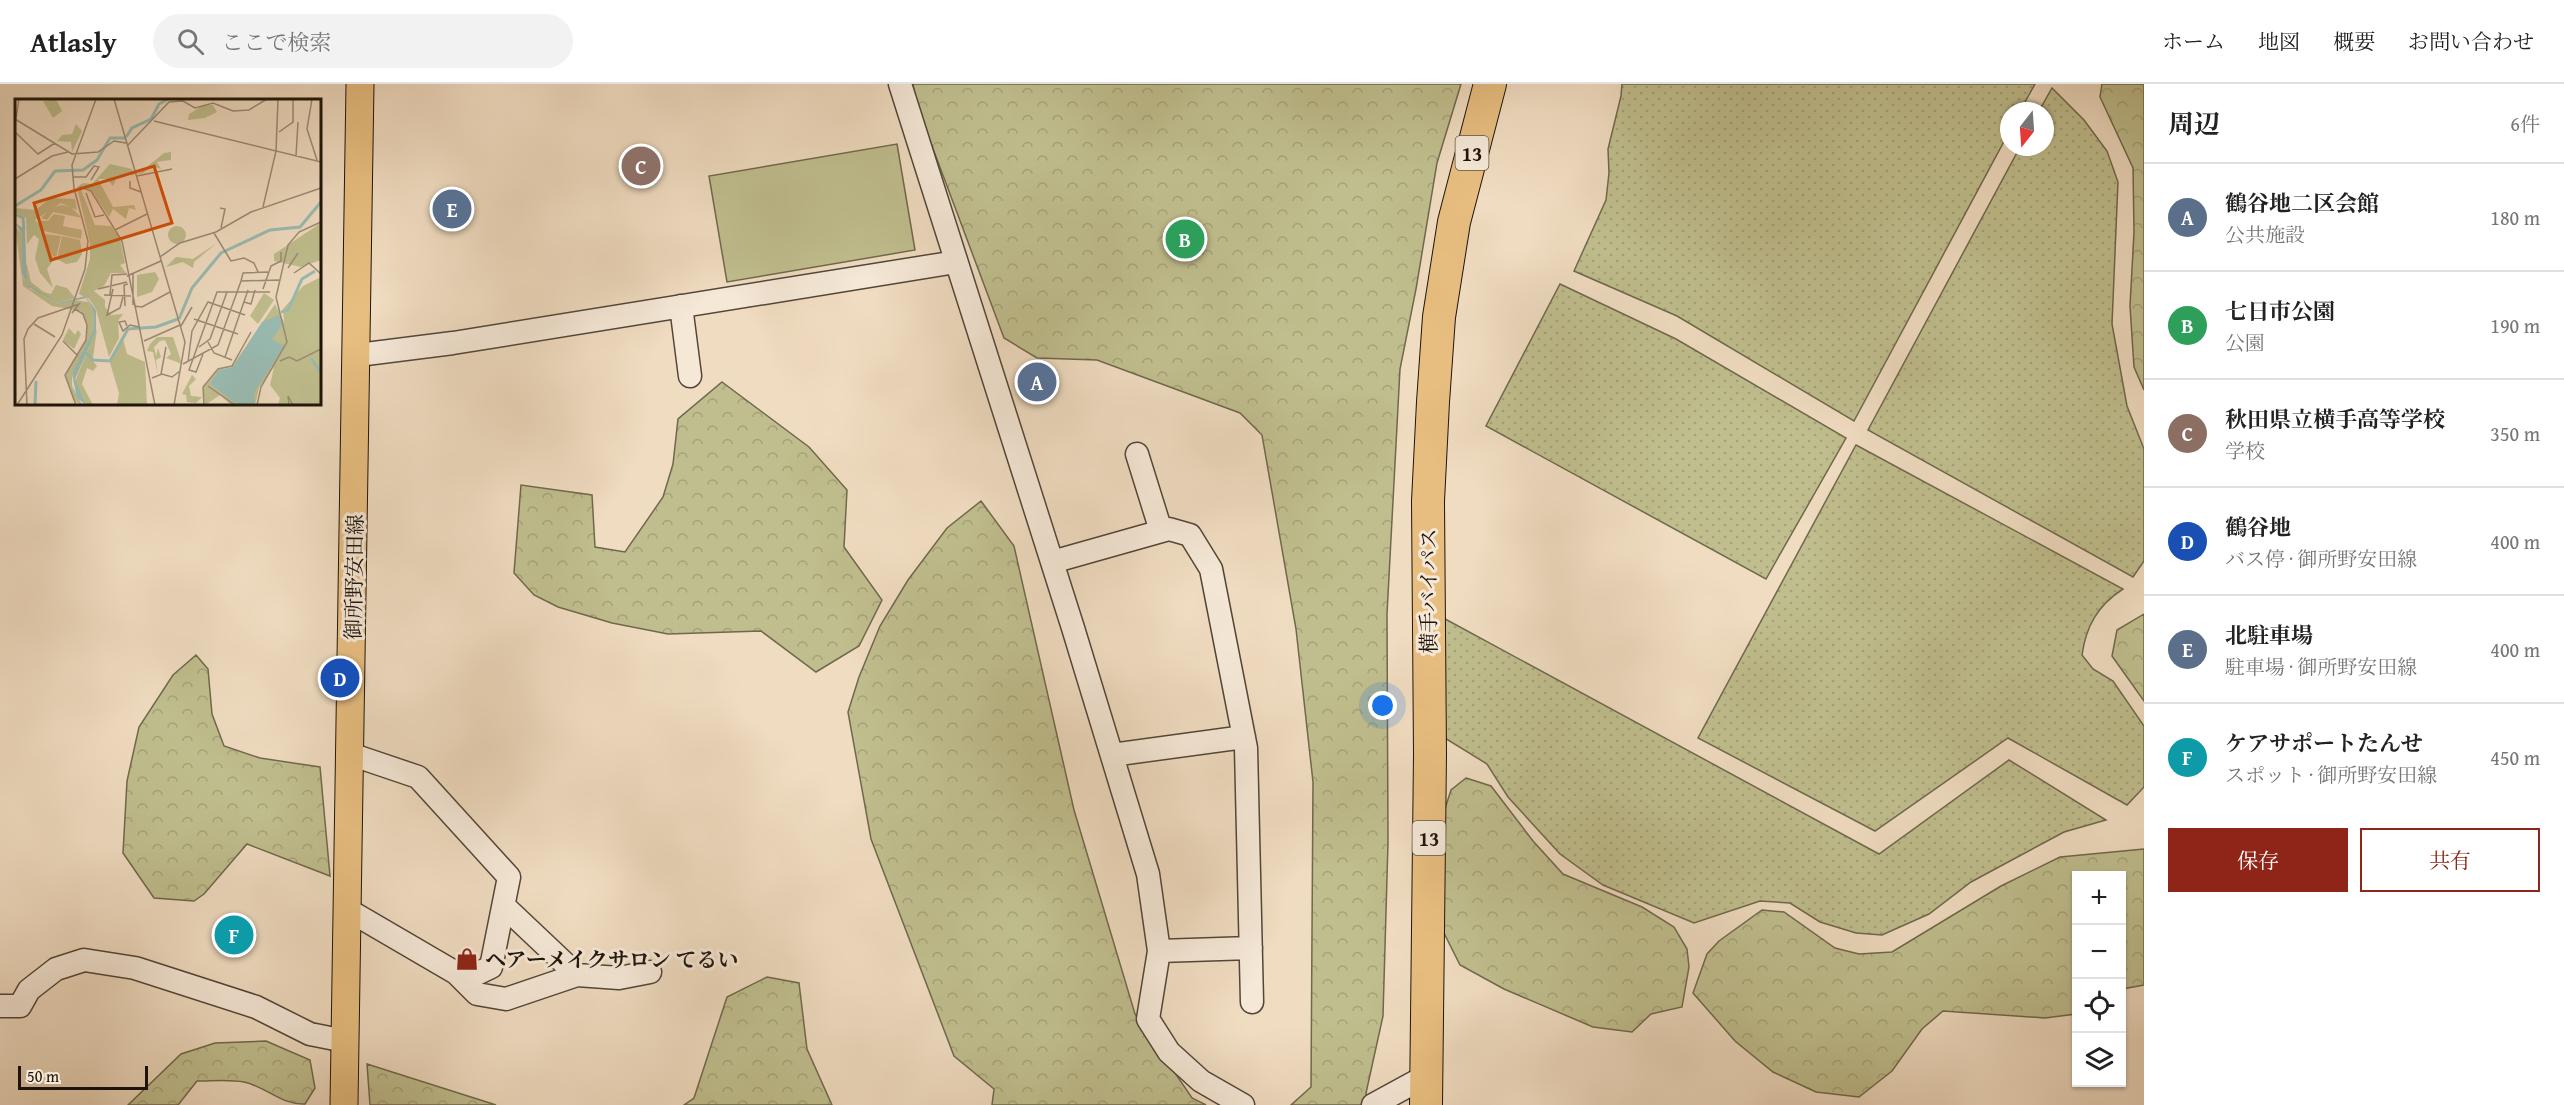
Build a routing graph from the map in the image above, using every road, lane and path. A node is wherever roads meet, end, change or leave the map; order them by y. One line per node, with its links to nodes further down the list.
1 (360, 84): 6 (main road, 御所野安田線)
2 (900, 84): 4 (street)
3 (1491, 84): 24 (highway, 横手バイパス / 13)
4 (956, 262): 5 (street); 10 (street)
5 (681, 306): 6 (street); 7 (street)
6 (358, 355): 12 (main road, 御所野安田線)
7 (690, 376)
8 (1137, 454): 9 (street)
9 (1161, 531): 10 (street); 11 (street)
10 (1052, 562): 13 (street)
11 (1244, 737): 13 (street); 16 (street)
12 (350, 754): 14 (street); 15 (main road, 御所野安田線)
13 (1112, 755): 17 (street)
14 (504, 906): 19 (street); 20 (street)
15 (348, 910): 20 (street); 23 (main road, 御所野安田線)
16 (1251, 948): 17 (street); 21 (street)
17 (1160, 951): 26 (street)
18 (650, 972): 19 (street)
19 (577, 975): 20 (street)
20 (464, 980)
21 (1252, 1002)
22 (0, 1006): 23 (street)
23 (345, 1041): 25 (main road, 御所野安田線)
24 (1427, 1090): 27 (street)
25 (344, 1105)
26 (1243, 1105)
27 (1373, 1105)

